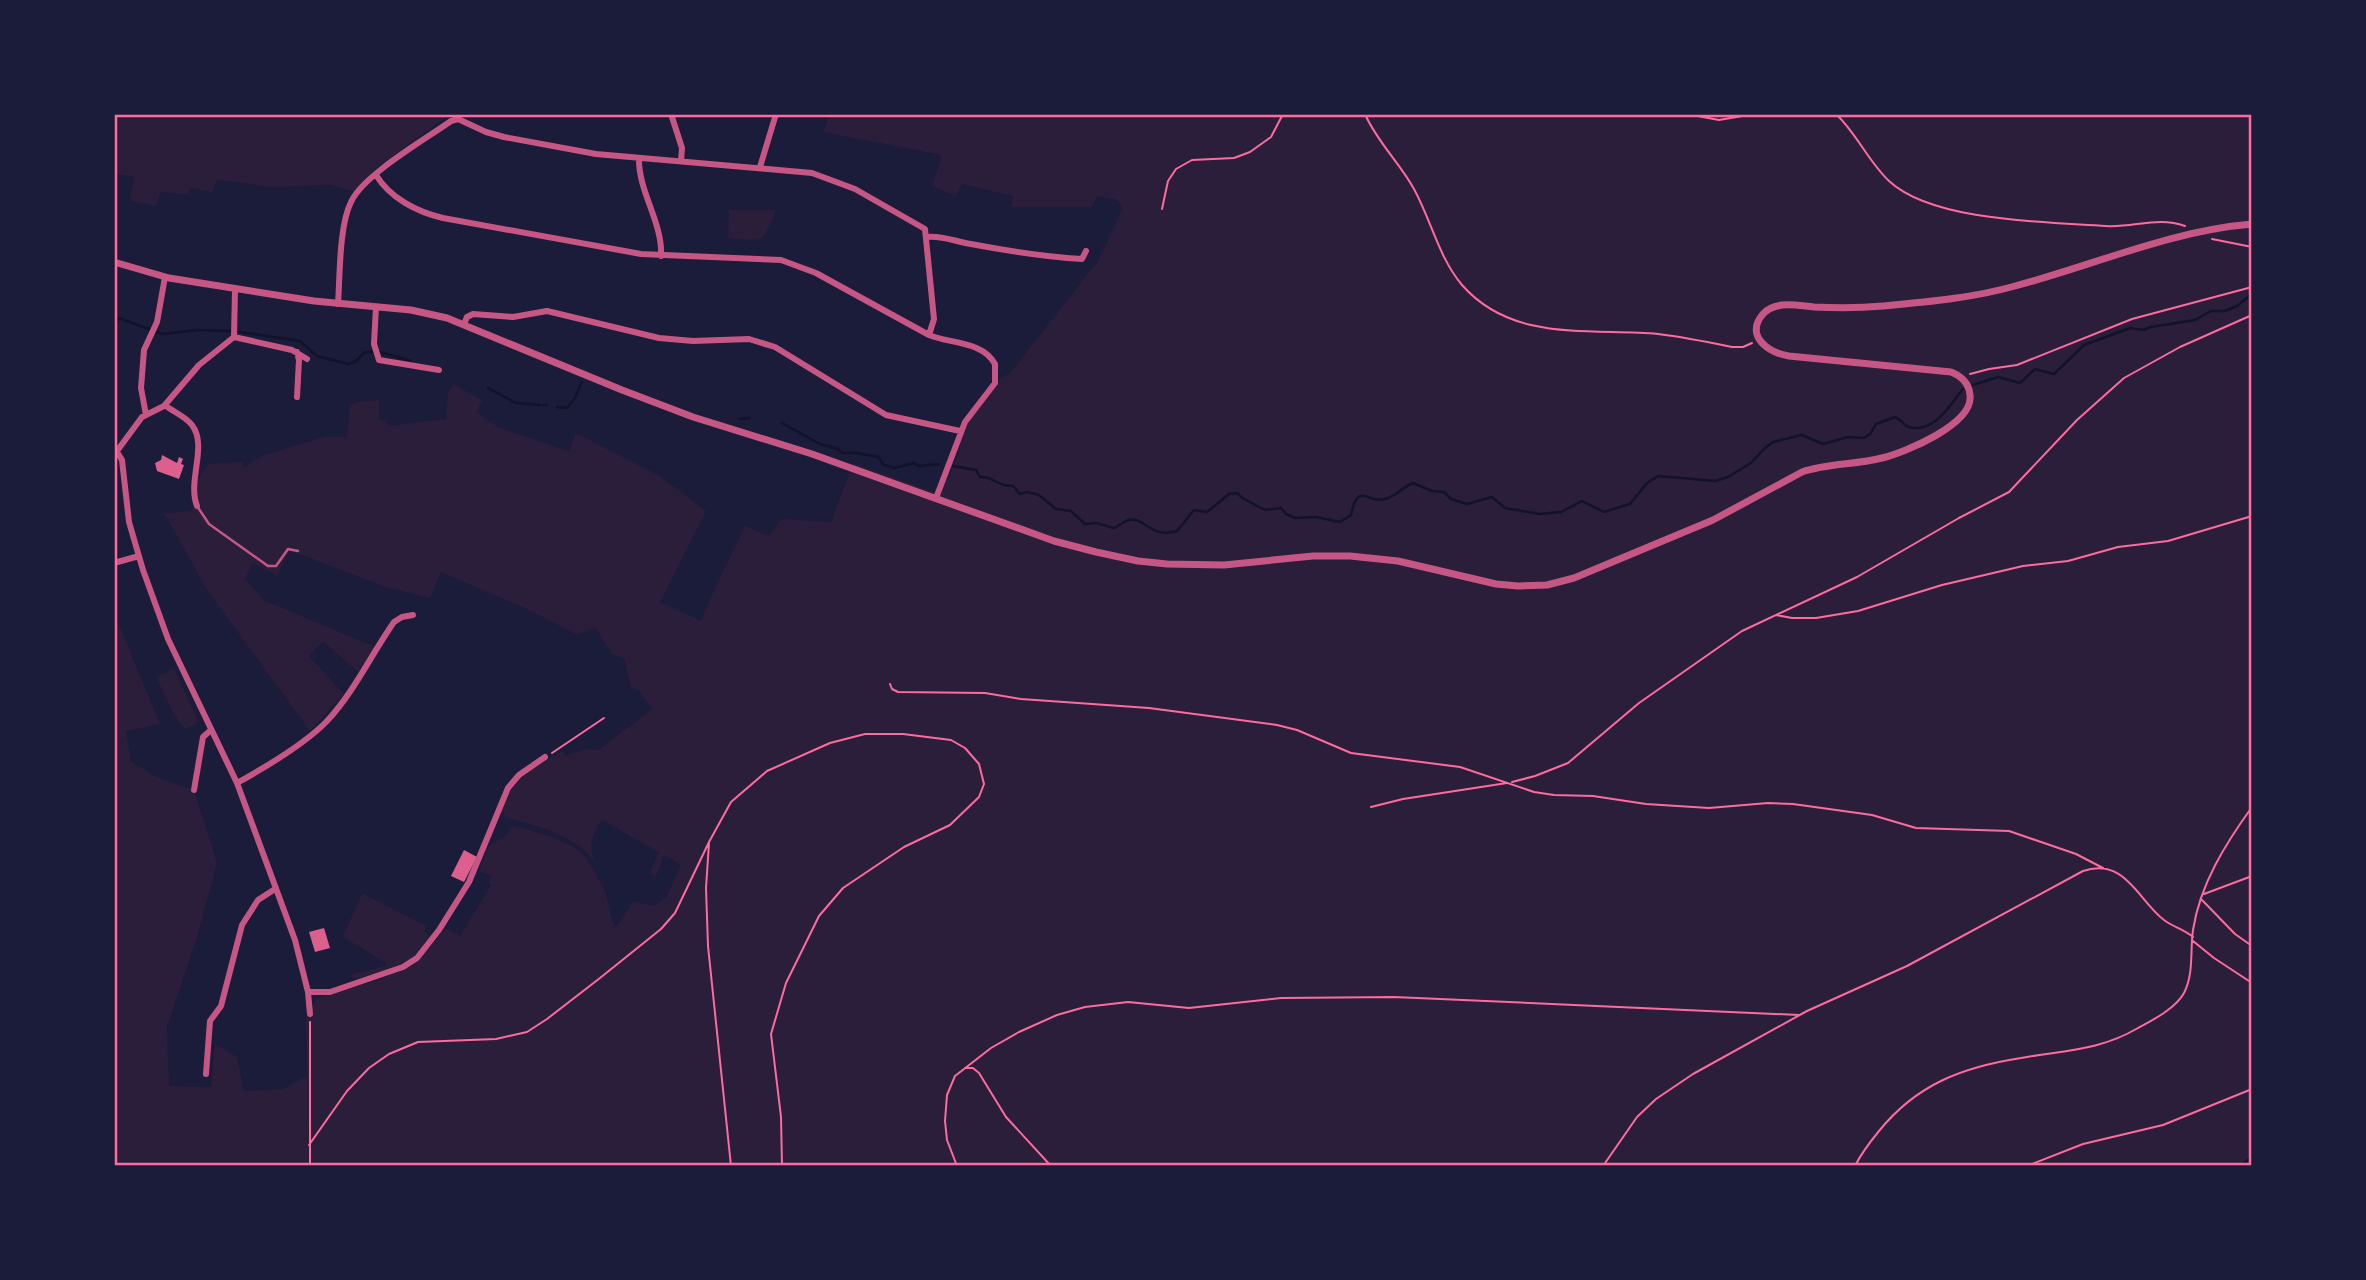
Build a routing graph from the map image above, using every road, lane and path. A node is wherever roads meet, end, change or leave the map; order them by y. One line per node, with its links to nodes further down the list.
1 (671, 114): 9 (street)
2 (776, 114): 10 (street)
3 (1283, 114): 12 (path)
4 (1365, 114): 30 (path)
5 (1687, 114): 6 (path)
6 (1754, 114)
7 (1836, 114): 14 (path)
8 (639, 158): 9 (street); 11 (street); 19 (street)
9 (681, 161): 10 (street)
10 (760, 167): 15 (street)
11 (376, 175): 19 (street); 24 (street)
12 (1162, 209)
13 (2252, 224): 14 (street)
14 (2195, 232): 30 (street)
15 (927, 237): 18 (street); 28 (street)
16 (2228, 243): 17 (path)
17 (2252, 247)
18 (1086, 251)
19 (661, 256): 28 (street)
20 (114, 262): 21 (street)
21 (165, 277): 23 (street); 37 (street)
22 (2252, 287): 34 (path)
23 (235, 289): 24 (street); 29 (street)
24 (338, 304): 25 (street)
25 (376, 307): 27 (street); 33 (street)
26 (2252, 315): 46 (path)
27 (464, 324): 38 (street); 40 (street)
28 (929, 335): 38 (street)
29 (234, 337): 31 (street); 36 (street)
30 (1759, 340): 34 (street)
31 (297, 352): 32 (street); 35 (street)
32 (307, 359)
33 (439, 370)
34 (1963, 379): 40 (street)
35 (297, 397)
36 (165, 405): 37 (street); 41 (street)
37 (146, 415): 39 (street)
38 (961, 431): 40 (street)
39 (116, 449): 44 (street)
40 (936, 498)
41 (197, 506): 43 (lane)
42 (2252, 516): 46 (path)
43 (298, 551)
44 (139, 556): 45 (street); 50 (street)
45 (114, 563)
46 (1775, 614): 52 (path)
47 (414, 615): 53 (street)
48 (890, 684): 52 (path)
49 (604, 718): 51 (path)
50 (211, 730): 53 (street); 54 (street)
51 (545, 757): 66 (street)
52 (1510, 782): 55 (path); 58 (path)
53 (237, 783): 60 (street)
54 (194, 790)
55 (1371, 807)
56 (2252, 807): 61 (path)
57 (709, 842): 72 (path); 74 (path); 75 (path)
58 (2103, 867): 63 (path); 68 (path)
59 (2252, 876): 61 (path)
60 (275, 889): 66 (street); 70 (street)
61 (2203, 894): 62 (path)
62 (2202, 900): 63 (path); 64 (path)
63 (2193, 938): 65 (path); 79 (path)
64 (2252, 946)
65 (2252, 983)
66 (309, 992): 67 (street)
67 (310, 1014): 72 (path)
68 (1799, 1015): 69 (path); 78 (path)
69 (964, 1068): 76 (path); 77 (path)
70 (206, 1074)
71 (2252, 1089): 80 (path)
72 (309, 1146): 73 (path)
73 (310, 1166)
74 (731, 1166)
75 (782, 1166)
76 (957, 1166)
77 (1051, 1166)
78 (1603, 1166)
79 (1855, 1166)
80 (2027, 1166)

